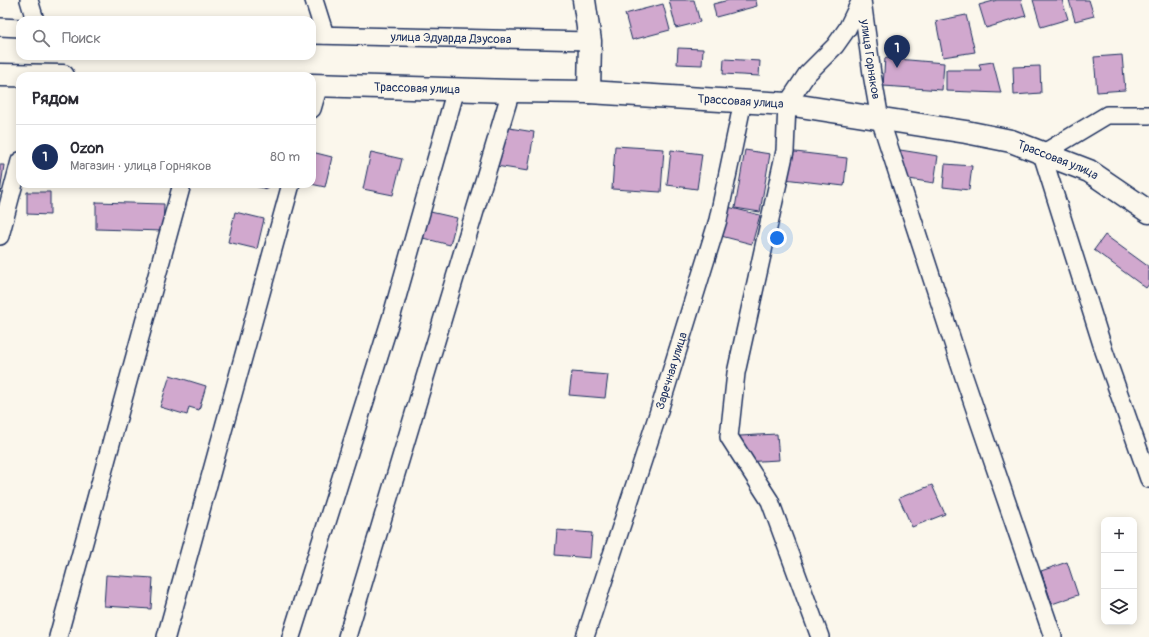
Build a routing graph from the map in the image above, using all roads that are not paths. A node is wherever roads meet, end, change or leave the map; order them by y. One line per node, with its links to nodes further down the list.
1 (29, 0): 5 (street)
2 (314, 0): 8 (street)
3 (584, 0): 9 (street)
4 (861, 0): 17 (street); 19 (street, улица Горняков)
5 (34, 16)
6 (0, 27): 7 (street)
7 (16, 28)
8 (319, 35): 9 (street, улица Эдуарда Дзусова)
9 (590, 42): 15 (street)
10 (0, 74): 11 (street)
11 (16, 74)
12 (316, 85): 13 (street, Трассовая улица)
13 (456, 89): 14 (street, Трассовая улица); 29 (street)
14 (511, 91): 15 (street, Трассовая улица); 30 (street)
15 (589, 92): 16 (street, Трассовая улица)
16 (743, 101): 17 (street, Трассовая улица); 31 (street, Заречная улица)
17 (787, 104): 19 (street, Трассовая улица); 32 (street)
18 (1149, 115): 20 (street)
19 (880, 119): 20 (street, Трассовая улица); 33 (street, улица Горняков)
20 (1042, 154): 24 (street, Трассовая улица); 26 (street)
21 (16, 176): 25 (street)
22 (181, 188): 27 (street)
23 (290, 188): 28 (street)
24 (1149, 212)
25 (0, 236)
26 (1149, 479)
27 (58, 637)
28 (166, 637)
29 (291, 637)
30 (347, 637)
31 (585, 637)
32 (820, 637)
33 (1053, 637)

